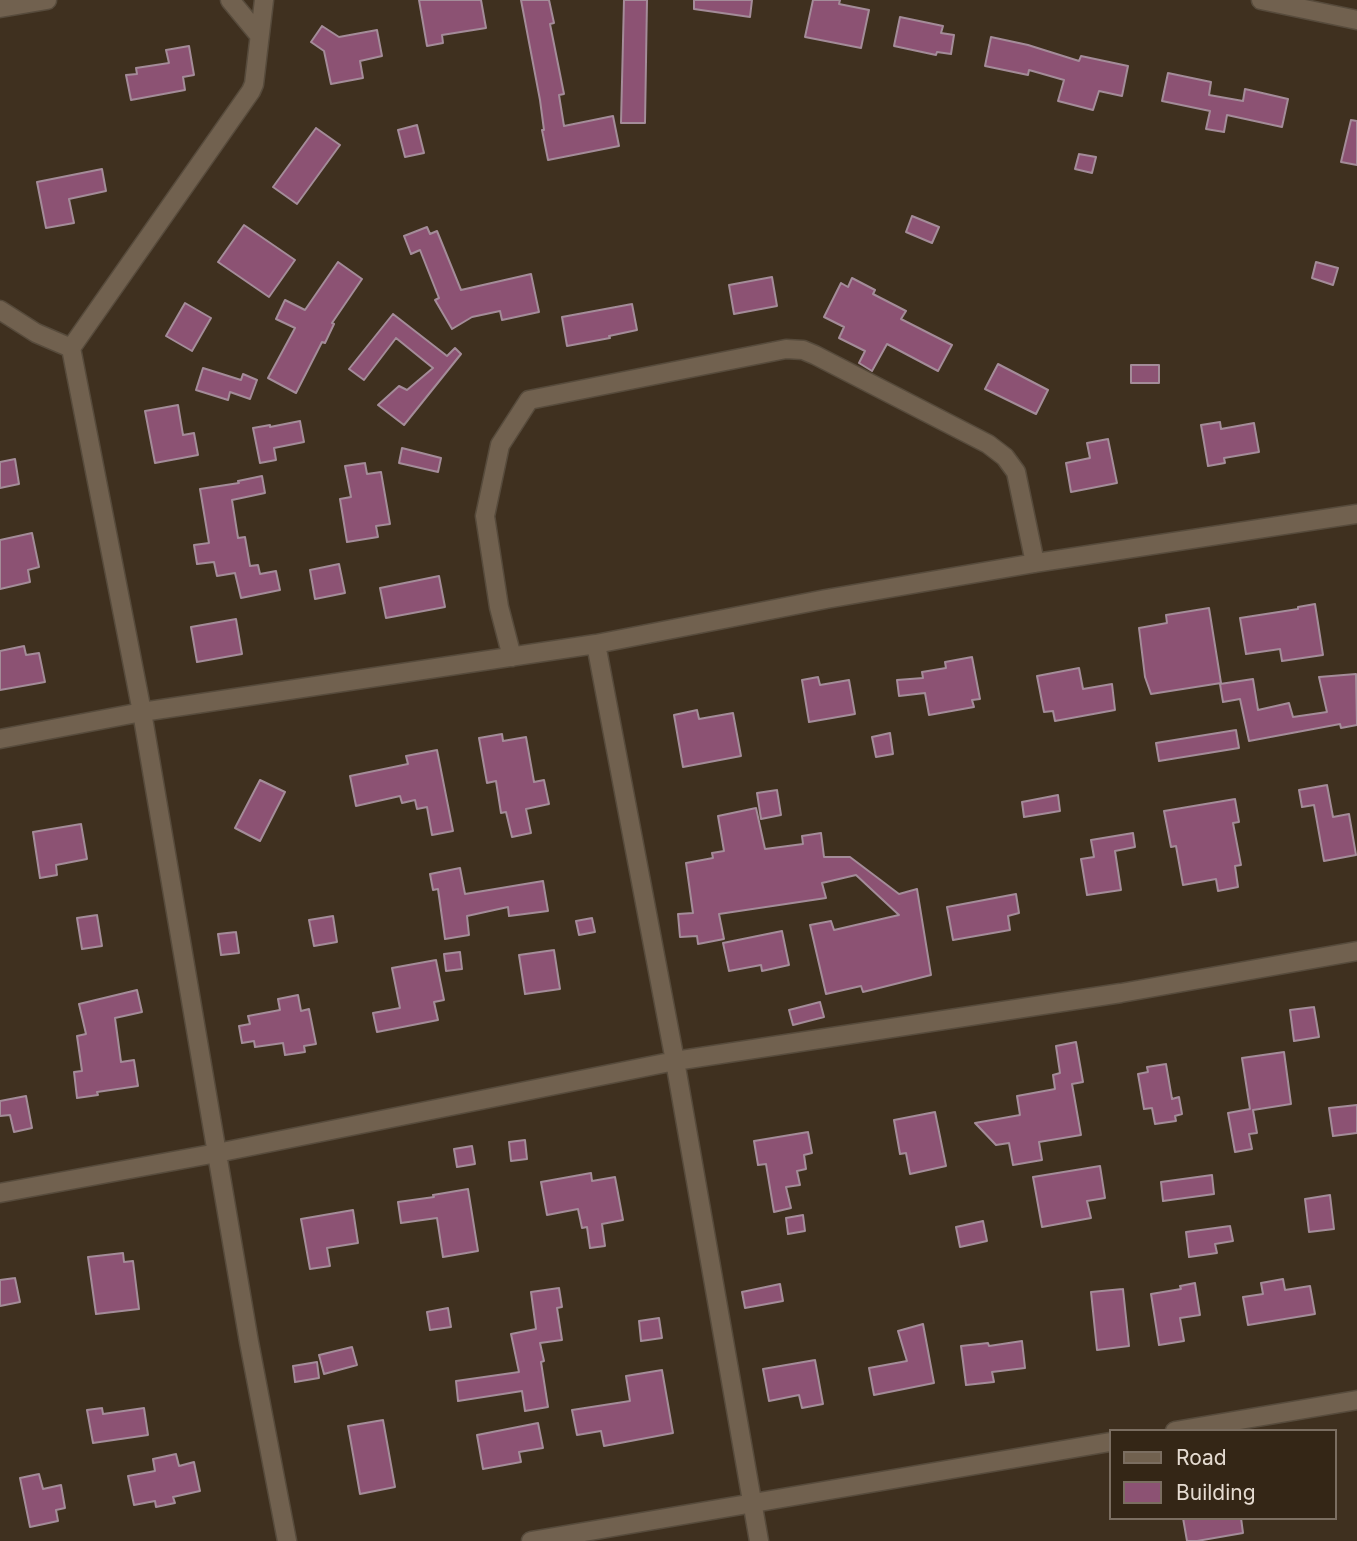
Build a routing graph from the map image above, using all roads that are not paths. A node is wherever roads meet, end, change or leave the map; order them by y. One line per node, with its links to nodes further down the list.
1 (47, 0): 6 (street)
2 (230, 0): 8 (street)
3 (264, 0): 8 (street)
4 (1261, 0): 5 (street)
5 (1339, 7): 7 (street)
6 (0, 8)
7 (1357, 20)
8 (259, 35): 10 (street)
9 (0, 310): 10 (street)
10 (71, 348): 15 (street)
11 (1357, 514): 12 (street)
12 (1035, 563): 13 (street); 14 (street)
13 (596, 644): 14 (street); 18 (street)
14 (512, 657): 15 (street)
15 (142, 712): 16 (street); 19 (street)
16 (0, 739)
17 (1357, 951): 18 (street)
18 (675, 1062): 19 (street); 24 (street)
19 (217, 1153): 20 (street); 25 (street)
20 (0, 1193)
21 (1357, 1399): 22 (street)
22 (1186, 1429)
23 (1108, 1442): 24 (street)
24 (753, 1503): 26 (street); 27 (street)
25 (287, 1541)
26 (531, 1541)
27 (759, 1541)

